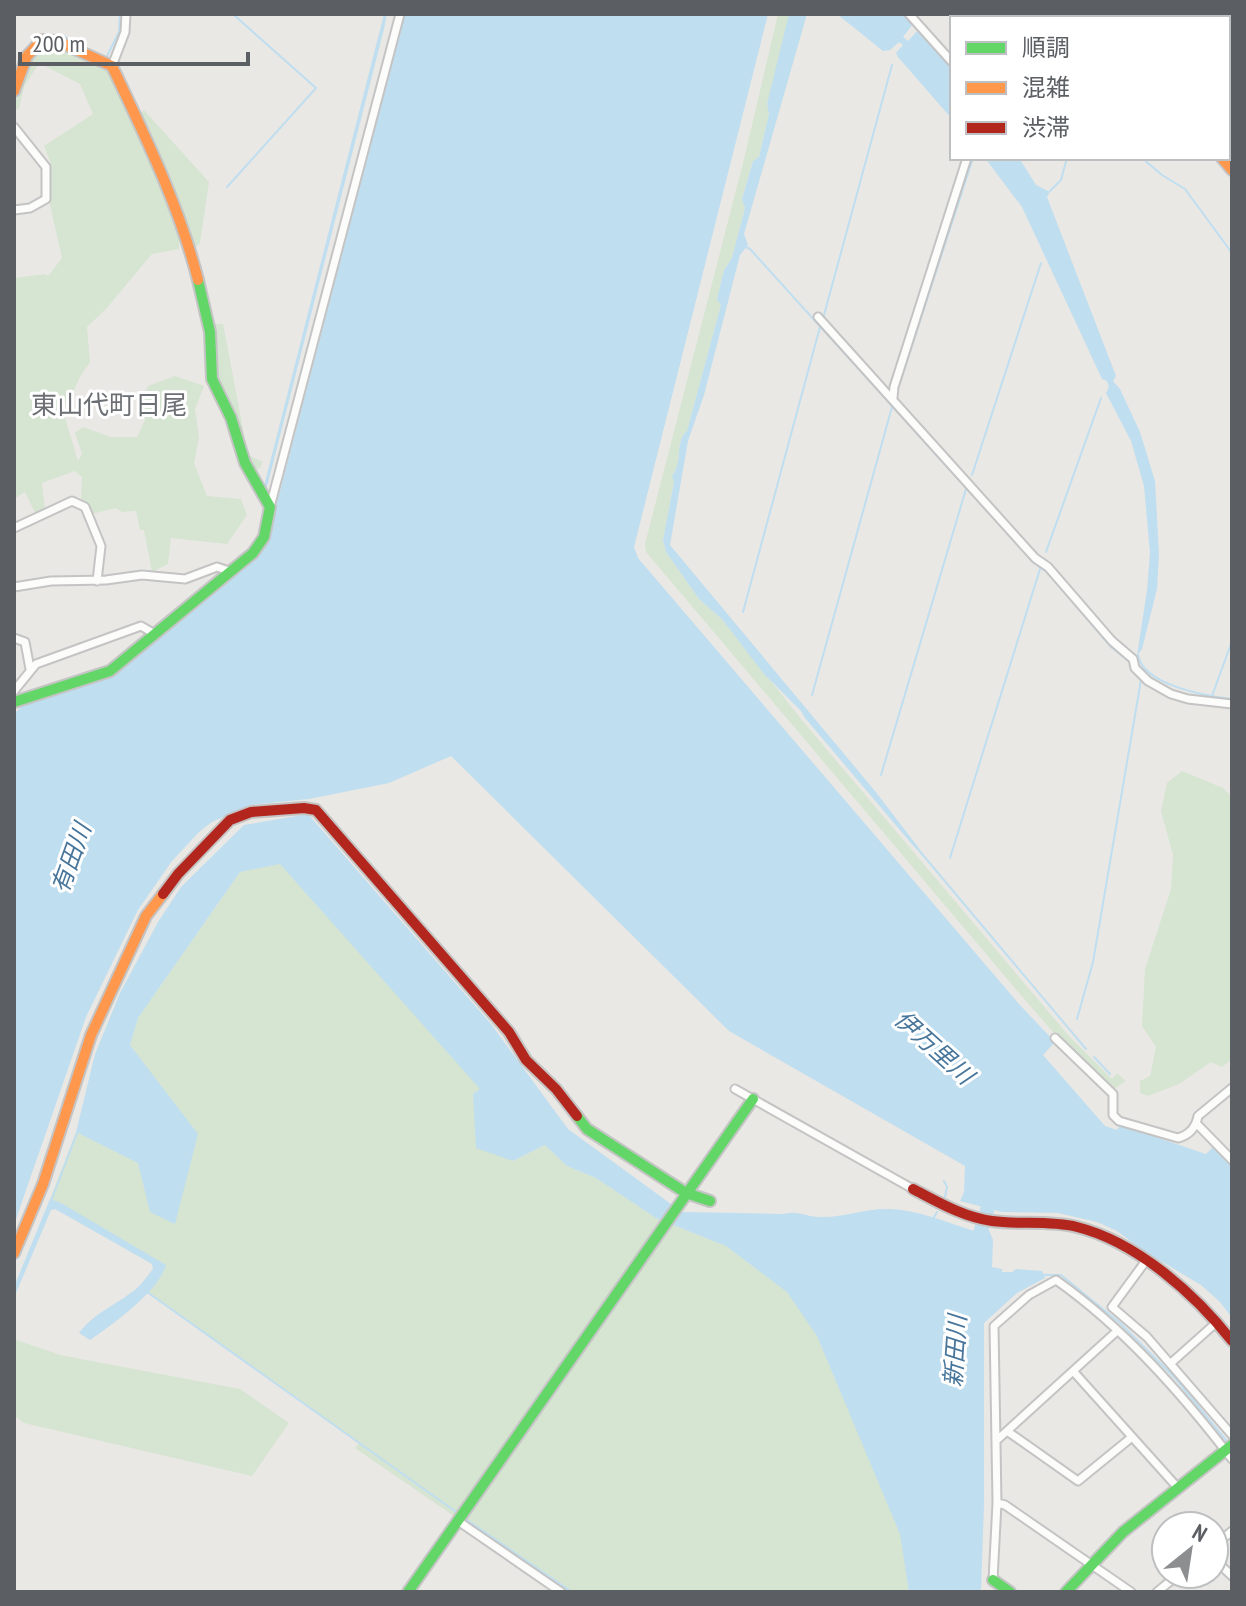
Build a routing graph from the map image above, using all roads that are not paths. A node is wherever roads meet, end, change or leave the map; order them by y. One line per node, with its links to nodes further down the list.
1 (126, 14): 5 (street)
2 (400, 14): 12 (street)
3 (909, 14): 4 (street)
4 (950, 60)
5 (112, 66): 6 (main road); 12 (main road)
6 (14, 91)
7 (14, 127): 9 (street)
8 (966, 160): 11 (street)
9 (14, 210)
10 (818, 317): 11 (street)
11 (893, 398): 22 (street)
12 (270, 507): 14 (main road)
13 (14, 528): 15 (street)
14 (229, 571): 15 (street); 17 (main road)
15 (97, 581): 16 (street)
16 (14, 587)
17 (153, 633): 19 (street); 21 (main road)
18 (14, 638): 19 (street)
19 (30, 669): 20 (street)
20 (14, 691)
21 (14, 702)
22 (1232, 704)
23 (1055, 1038): 27 (street)
24 (1232, 1088): 27 (street)
25 (735, 1089): 26 (street)
26 (753, 1099): 29 (street); 30 (main road)
27 (1196, 1123): 28 (street)
28 (1232, 1160)
29 (913, 1189): 33 (main road)
30 (683, 1196): 31 (main road); 32 (main road); 46 (main road)
31 (710, 1201)
32 (14, 1253)
33 (1145, 1262): 34 (main road); 37 (street)
34 (1217, 1322): 36 (main road); 37 (street)
35 (1117, 1331): 38 (street); 42 (street); 43 (street)
36 (1232, 1341)
37 (1171, 1363): 40 (street)
38 (1073, 1371): 39 (street); 41 (street)
39 (1007, 1431): 41 (street); 42 (street)
40 (1232, 1435)
41 (1132, 1437): 44 (street)
42 (997, 1440): 45 (street)
43 (1230, 1451): 44 (main road)
44 (1178, 1488): 47 (main road)
45 (997, 1503): 47 (street); 48 (street)
46 (461, 1516): 49 (main road); 50 (street)
47 (1090, 1564): 52 (main road); 53 (street)
48 (993, 1580): 51 (main road)
49 (408, 1592)
50 (561, 1592)
51 (1010, 1592)
52 (1066, 1592)
53 (1131, 1592)

